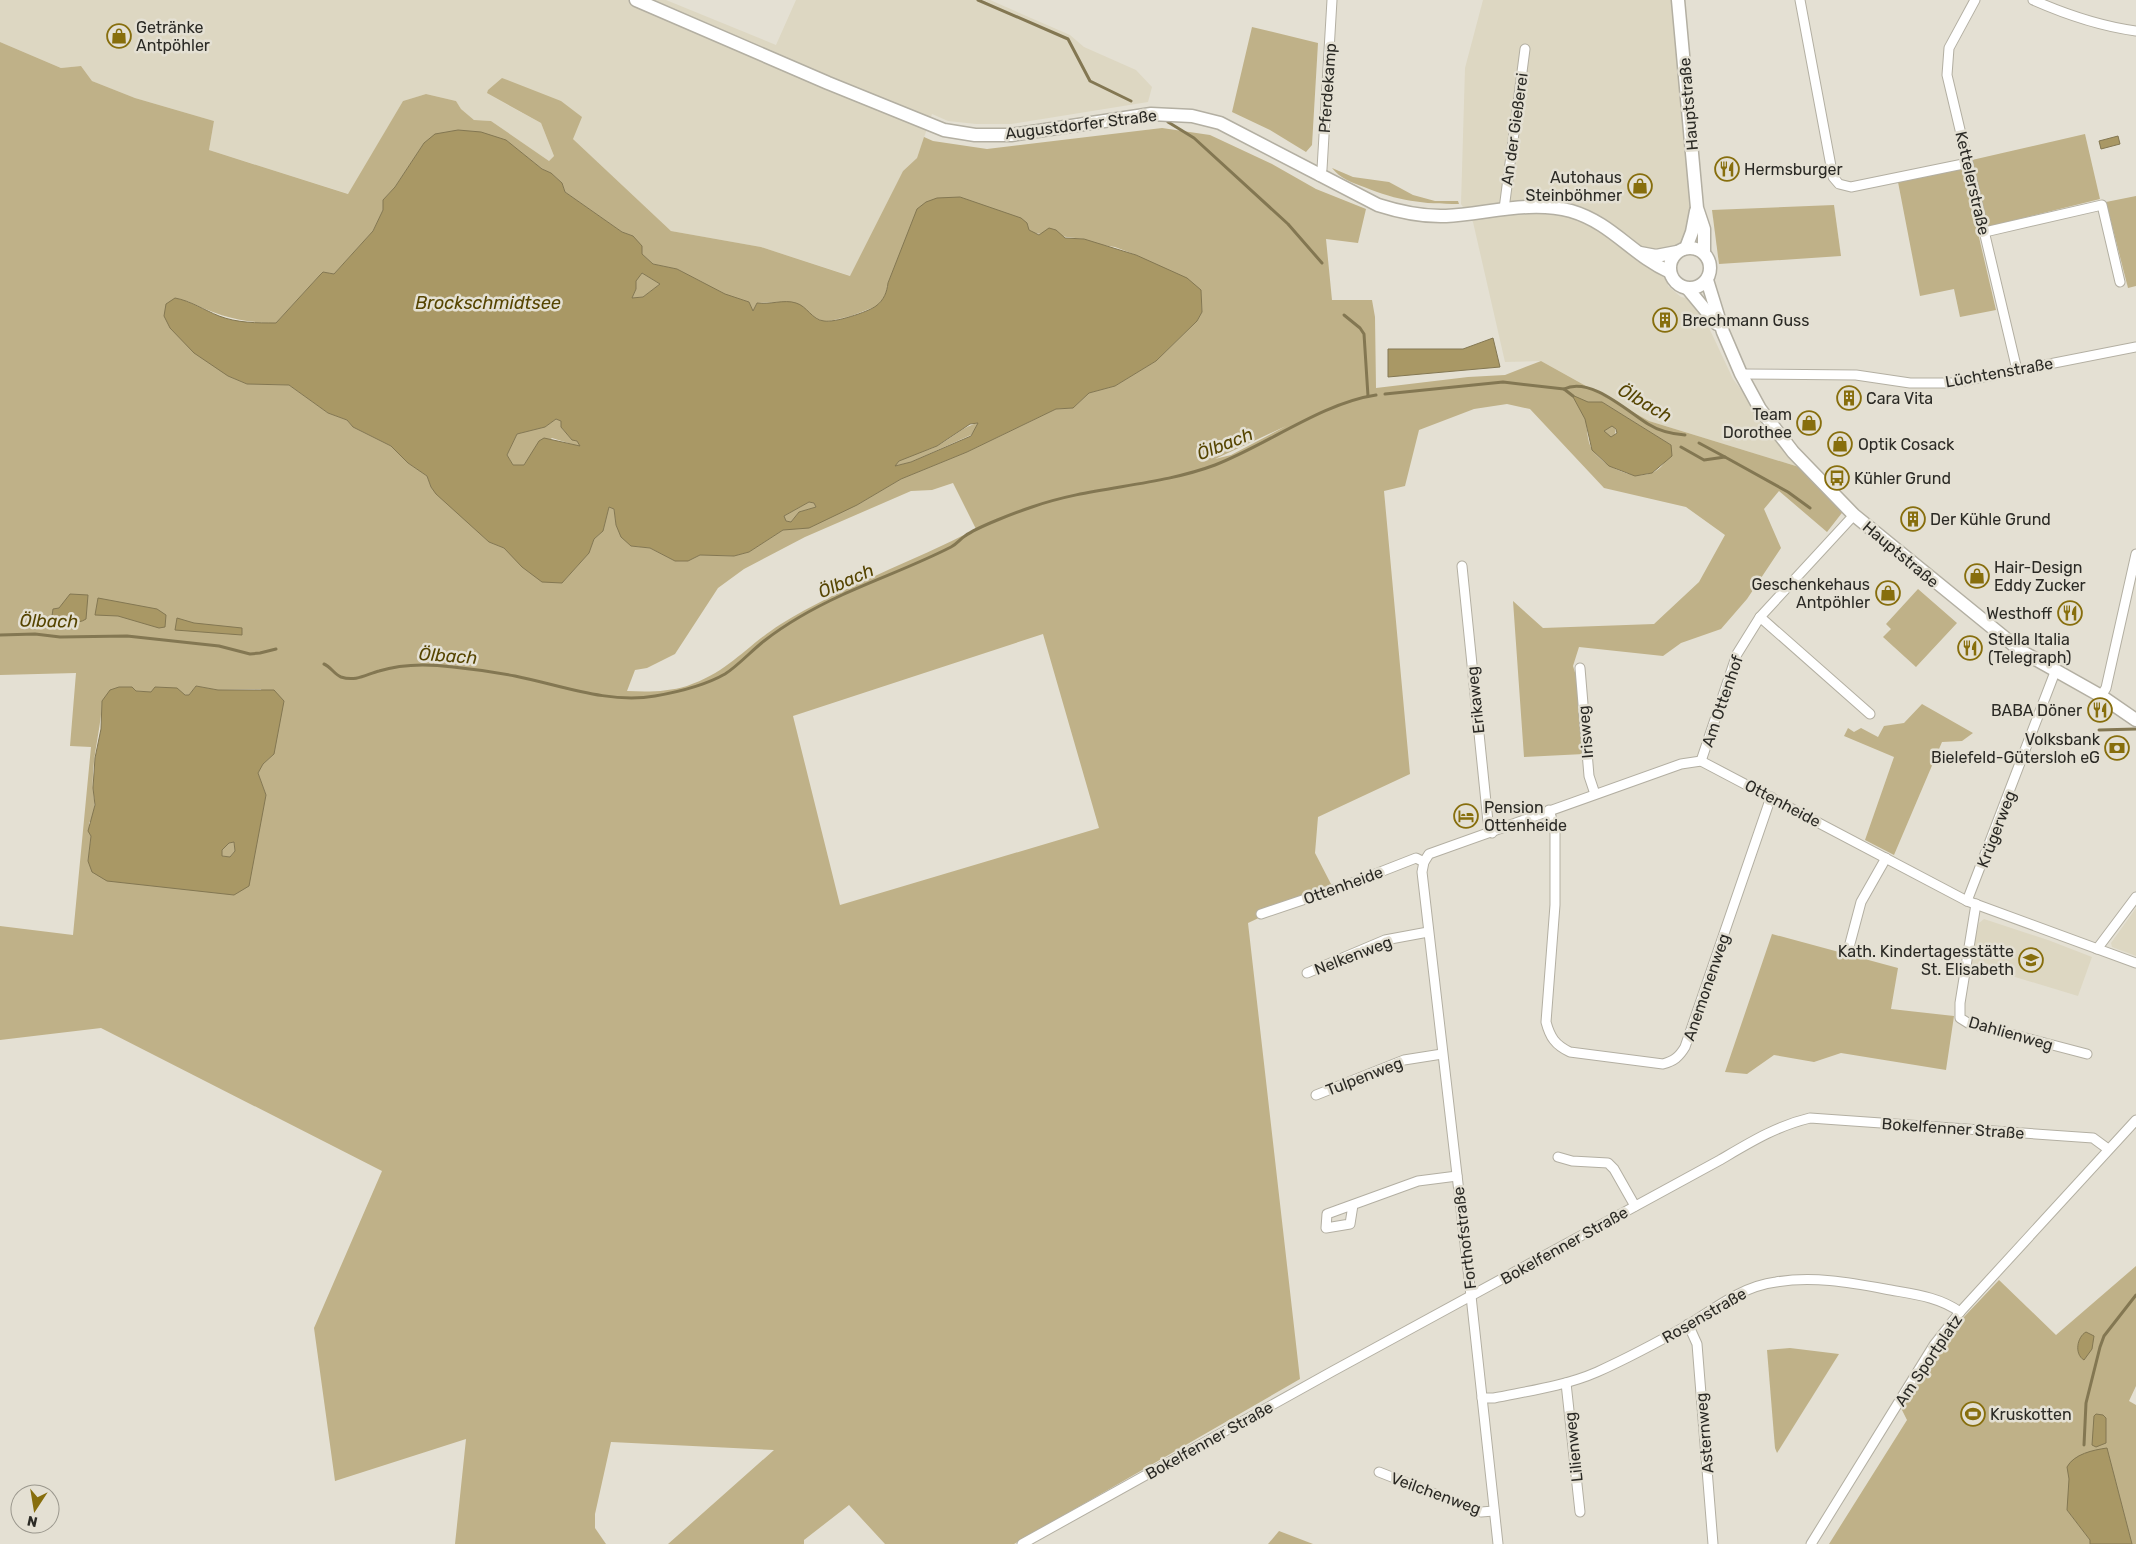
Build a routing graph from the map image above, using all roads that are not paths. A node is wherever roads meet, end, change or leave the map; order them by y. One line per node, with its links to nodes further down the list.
1 (636, 0): 10 (main road, Augustdorfer Straße)
2 (1332, 0): 10 (street, Pferdekamp)
3 (1678, 0): 11 (main road, Hauptstraße)
4 (1800, 0): 9 (street)
5 (1975, 0): 9 (street, Kettelerstraße)
6 (2033, 0): 7 (street)
7 (2136, 31)
8 (1525, 50): 12 (street, An der Gießerei)
9 (1968, 163): 13 (street, Kettelerstraße)
10 (1318, 176): 12 (main road, Augustdorfer Straße)
11 (1696, 208): 14 (main road, Hauptstraße); 16 (main road, Hauptstraße)
12 (1504, 210): 15 (main road, Augustdorfer Straße)
13 (1985, 232): 19 (street); 23 (street, Kettelerstraße)
14 (1681, 250): 15 (main road); 16 (main road); 17 (main road)
15 (1638, 252): 17 (main road, Augustdorfer Straße)
16 (1704, 253): 18 (main road)
17 (1670, 272): 20 (main road)
18 (1707, 280): 20 (main road); 21 (main road, Hauptstraße)
19 (2120, 282)
20 (1688, 289): 21 (main road, Hauptstraße)
21 (1723, 332): 24 (main road, Hauptstraße)
22 (2136, 347): 23 (street, Lüchtenstraße)
23 (2017, 370): 24 (street, Lüchtenstraße)
24 (1741, 374): 25 (main road, Hauptstraße)
25 (1854, 515): 28 (street, Am Ottenhof); 30 (main road, Hauptstraße)
26 (2136, 554): 31 (street)
27 (1462, 566): 38 (street, Erikaweg)
28 (1760, 617): 32 (street); 34 (street, Am Ottenhof)
29 (1580, 668): 35 (street, Irisweg)
30 (2055, 672): 31 (main road, Hauptstraße); 42 (street, Krügerweg)
31 (2102, 696): 33 (main road, Hauptstraße)
32 (1870, 714)
33 (2136, 720)
34 (1702, 761): 35 (street, Ottenheide); 36 (street, Ottenheide)
35 (1595, 794): 37 (street, Ottenheide)
36 (1771, 797): 37 (street, Anemonenweg); 39 (street, Ottenheide)
37 (1549, 810): 38 (street, Ottenheide)
38 (1492, 833): 40 (street, Ottenheide)
39 (1886, 858): 42 (street, Ottenheide); 46 (street)
40 (1424, 862): 43 (street, Ottenheide); 44 (street)
41 (2136, 897): 45 (street)
42 (1972, 903): 45 (street, Ottenheide); 50 (street, Dahlienweg)
43 (1261, 914)
44 (1428, 932): 48 (street, Nelkenweg); 49 (street, Forthofstraße)
45 (2097, 949): 47 (street, Ottenheide)
46 (1848, 951)
47 (2136, 963)
48 (1307, 973)
49 (1442, 1054): 51 (street, Tulpenweg); 55 (street, Forthofstraße)
50 (2088, 1054)
51 (1316, 1095)
52 (2136, 1120): 53 (street)
53 (2108, 1149): 57 (street, Bokelfenner Straße); 59 (street, Am Sportplatz)
54 (1558, 1157): 57 (street)
55 (1457, 1176): 56 (street); 58 (street, Forthofstraße)
56 (1353, 1205)
57 (1634, 1206): 58 (street, Bokelfenner Straße)
58 (1471, 1296): 62 (street, Forthofstraße); 66 (street, Bokelfenner Straße)
59 (1960, 1312): 60 (street, Rosenstraße); 69 (street, Am Sportplatz)
60 (1688, 1324): 61 (street, Rosenstraße); 68 (street, Asternweg)
61 (1566, 1383): 62 (street, Rosenstraße); 65 (street, Lilienweg)
62 (1482, 1398): 64 (street, Forthofstraße)
63 (1378, 1472): 64 (street, Veilchenweg)
64 (1494, 1511): 67 (street, Forthofstraße)
65 (1580, 1512)
66 (1022, 1544)
67 (1498, 1544)
68 (1713, 1544)
69 (1811, 1544)

